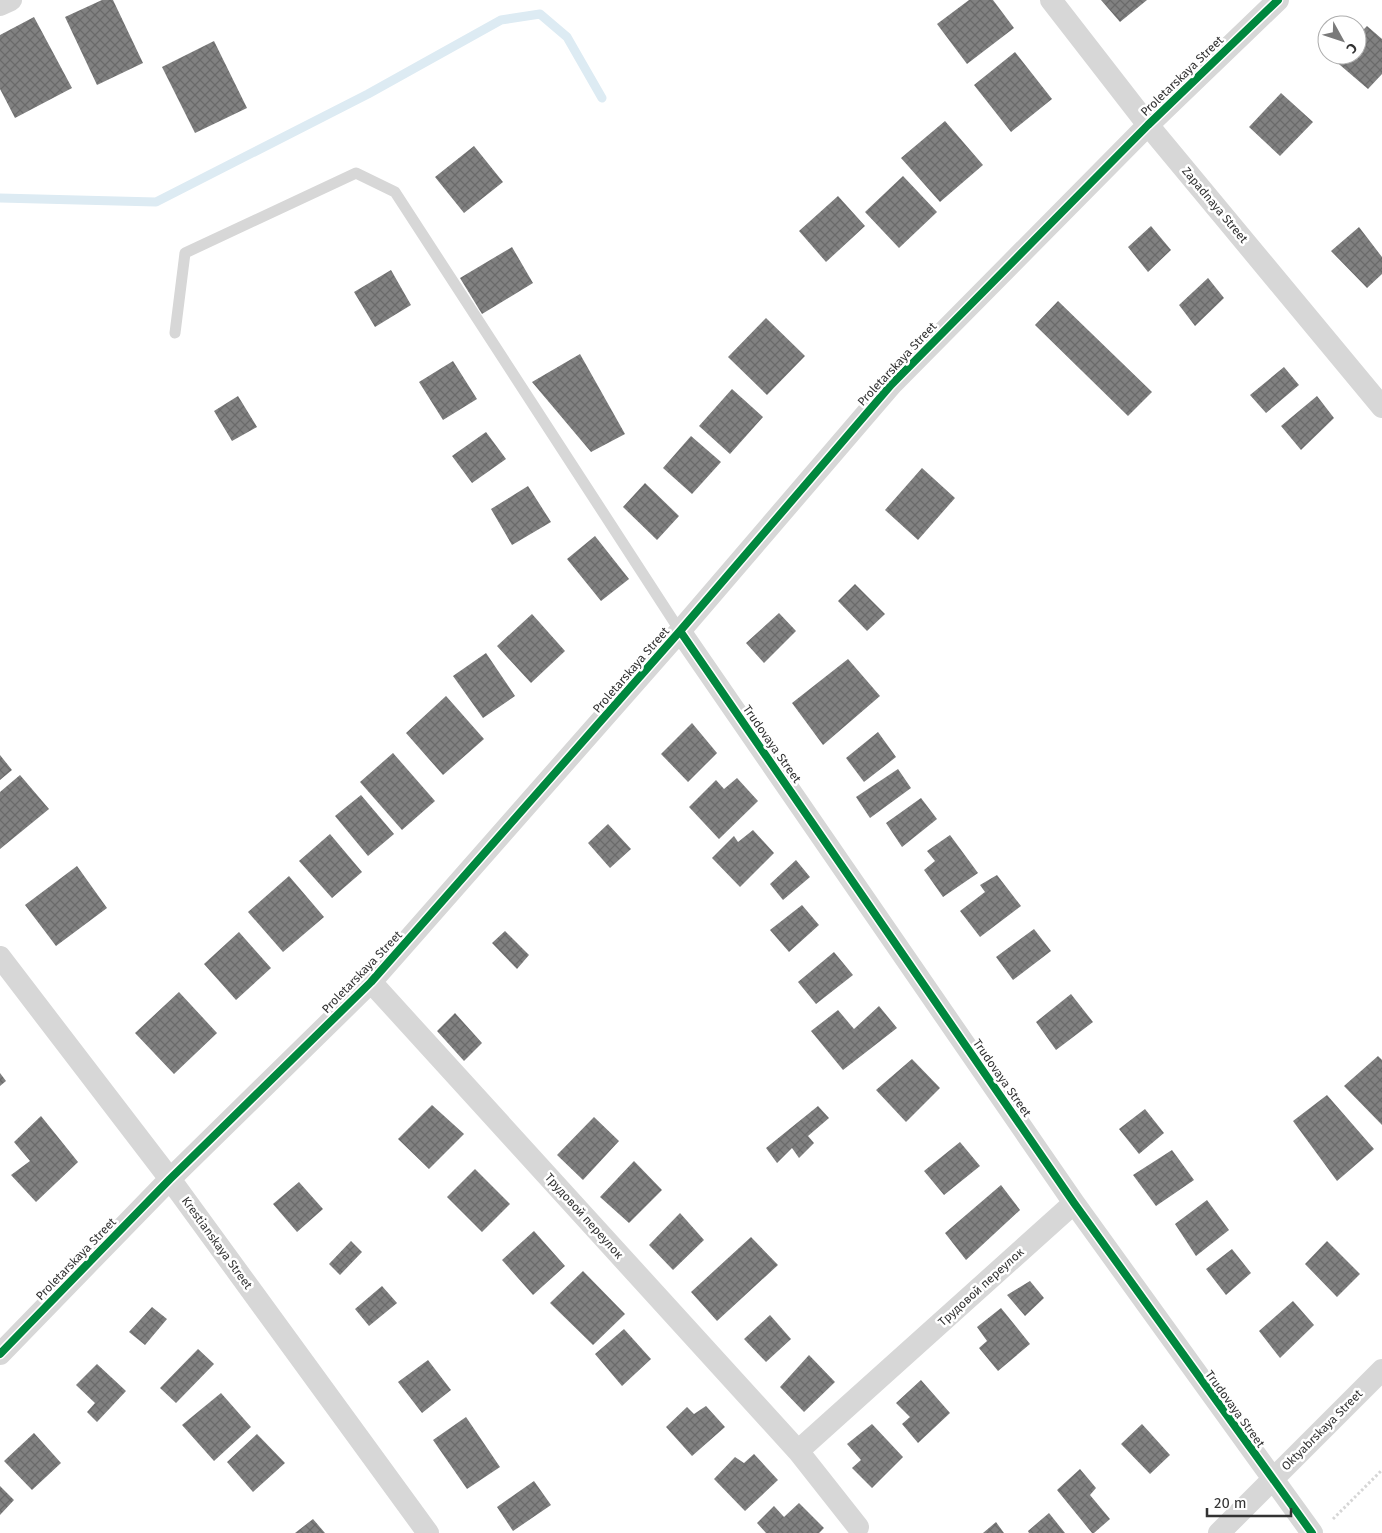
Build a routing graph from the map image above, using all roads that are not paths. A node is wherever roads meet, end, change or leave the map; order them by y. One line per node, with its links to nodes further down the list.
1 (11, 0): 4 (street)
2 (1051, 0): 5 (street, Zapadnaya Street)
3 (1278, 0): 5 (street, Proletarskaya Street)
4 (0, 5)
5 (1148, 125): 7 (street, Zapadnaya Street); 8 (street, Proletarskaya Street)
6 (175, 333): 8 (lane)
7 (1382, 408)
8 (680, 631): 10 (street, Proletarskaya Street); 12 (street, Trudovaya Street)
9 (0, 957): 11 (street, Krestianskaya Street)
10 (371, 982): 11 (street, Proletarskaya Street); 15 (street, Трудовой переулок)
11 (170, 1179): 13 (street, Proletarskaya Street); 18 (street, Krestianskaya Street)
12 (1074, 1204): 15 (street, Трудовой переулок); 16 (street, Trudovaya Street)
13 (0, 1354)
14 (1382, 1370): 16 (street, Oktyabrskaya Street)
15 (798, 1451): 17 (street, Трудовой переулок)
16 (1273, 1480): 19 (street, Oktyabrskaya Street); 20 (street, Trudovaya Street)
17 (858, 1527)
18 (428, 1533)
19 (1218, 1533)
20 (1312, 1533)

